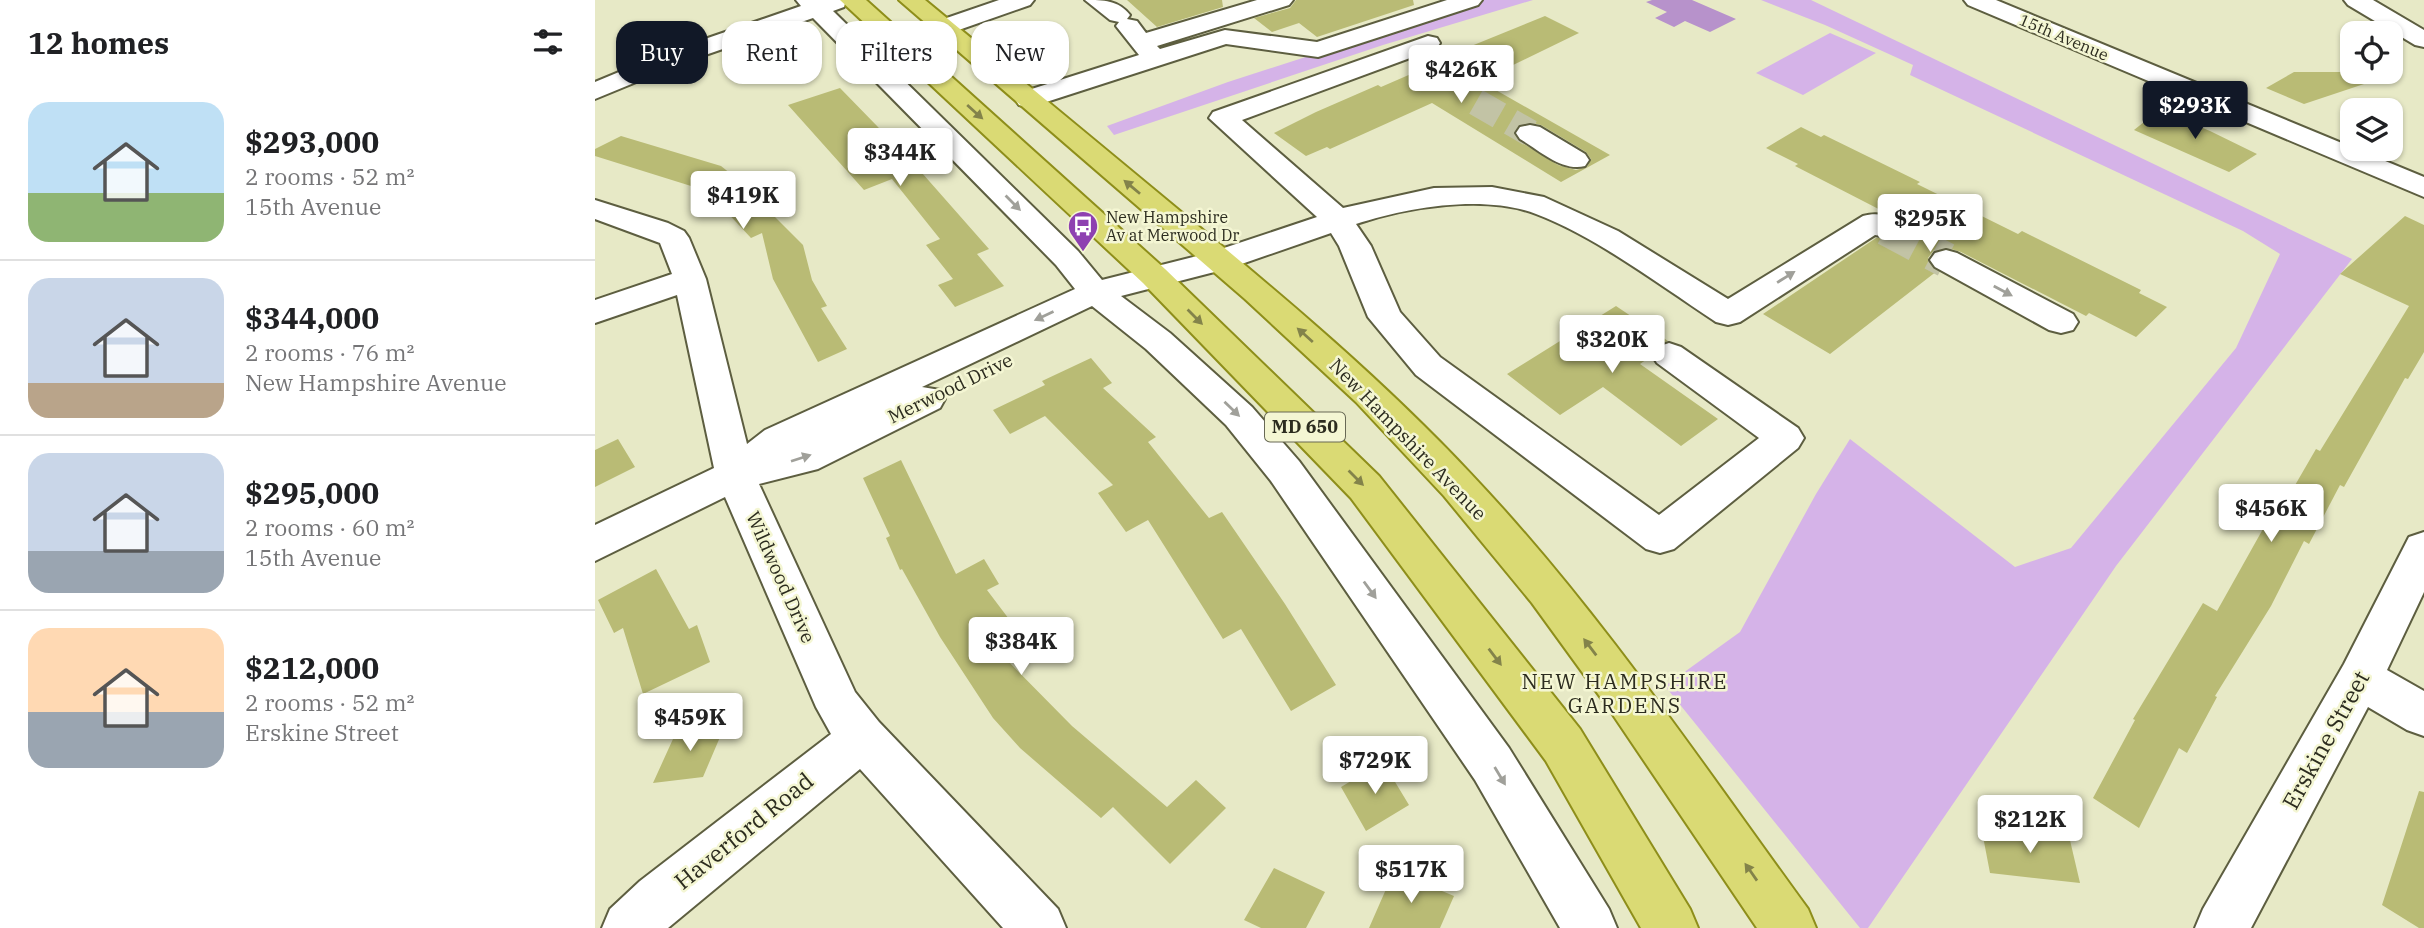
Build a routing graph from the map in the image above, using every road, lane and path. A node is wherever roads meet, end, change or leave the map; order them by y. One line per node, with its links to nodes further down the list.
1 (875, 0): 10 (main road)
2 (911, 0): 11 (main road, New Hampshire Avenue)
3 (1022, 0): 12 (street)
4 (1097, 0): 13 (street)
5 (1281, 0): 13 (street)
6 (1471, 0): 13 (street)
7 (2356, 0): 15 (street)
8 (1980, 1): 21 (street, 15th Avenue)
9 (830, 2): 17 (street); 27 (main road, MD 650, one-way to 27); 29 (street, one-way to 29)
10 (899, 21)
11 (937, 21)
12 (957, 22)
13 (1135, 35): 18 (street)
14 (957, 38): 18 (main road, New Hampshire Avenue)
15 (2424, 40)
16 (1428, 43): 23 (street)
17 (595, 91)
18 (1028, 99): 26 (main road, New Hampshire Avenue, one-way to 18)
19 (1530, 133): 20 (street)
20 (1575, 160)
21 (2424, 188)
22 (595, 209): 28 (street, Wildwood Drive)
23 (1339, 221): 24 (street, Merwood Drive, one-way to 24); 26 (street, Merwood Drive); 32 (street)
24 (1886, 228)
25 (1946, 260): 31 (street, one-way to 31)
26 (1219, 261): 27 (street, Merwood Drive); 43 (main road, New Hampshire Avenue, one-way to 26)
27 (1154, 276): 29 (street, Merwood Drive); 42 (main road, MD 650, one-way to 42)
28 (690, 279): 30 (street); 33 (street, Wildwood Drive)
29 (1105, 300): 33 (street, Merwood Drive); 41 (street, one-way to 41)
30 (595, 312)
31 (2061, 322)
32 (1669, 355)
33 (735, 475): 34 (street, Merwood Drive); 38 (street, Wildwood Drive)
34 (595, 544)
35 (2424, 549): 36 (street, Erskine Street)
36 (2361, 678): 37 (street); 44 (street, Erskine Street)
37 (2424, 715)
38 (862, 738): 39 (street, Haverford Road); 40 (street, Wildwood Drive)
39 (629, 928)
40 (1039, 928)
41 (1590, 928)
42 (1671, 928)
43 (1789, 928)
44 (2222, 928)

